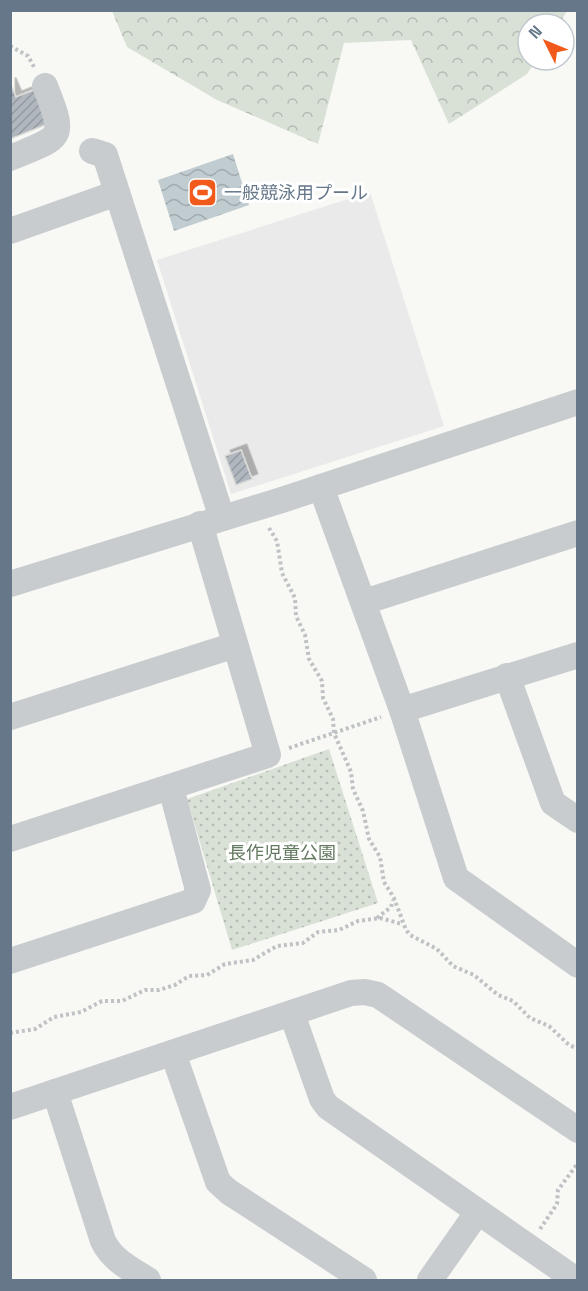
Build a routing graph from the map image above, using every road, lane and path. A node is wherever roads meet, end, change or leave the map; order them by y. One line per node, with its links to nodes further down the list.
1 (10, 46): 2 (path)
2 (45, 86): 4 (street)
3 (92, 151): 5 (street)
4 (10, 158)
5 (117, 193): 6 (street); 10 (street)
6 (10, 231)
7 (578, 402): 8 (street)
8 (321, 487): 10 (street); 13 (street)
9 (266, 518): 19 (path)
10 (211, 521): 12 (street); 14 (street)
11 (578, 533): 13 (street)
12 (10, 584)
13 (364, 602): 17 (street)
14 (235, 645): 18 (street); 20 (street)
15 (578, 655): 16 (street)
16 (507, 676): 17 (street); 22 (street)
17 (402, 710): 19 (path); 28 (street)
18 (10, 717)
19 (334, 733): 20 (path); 24 (path)
20 (268, 755): 21 (street)
21 (171, 788): 23 (street); 27 (street)
22 (578, 820)
23 (10, 839)
24 (392, 896): 25 (path); 26 (path)
25 (375, 919): 26 (path); 30 (path)
26 (403, 925): 31 (path)
27 (10, 961)
28 (578, 964)
29 (292, 1014): 32 (street); 35 (street); 37 (street)
30 (10, 1033)
31 (578, 1049)
32 (173, 1053): 33 (street); 41 (street)
33 (55, 1092): 34 (street); 40 (street)
34 (10, 1107)
35 (578, 1130)
36 (578, 1163): 38 (path)
37 (477, 1213): 38 (street); 42 (street)
38 (528, 1247): 39 (street)
39 (575, 1280)
40 (148, 1281)
41 (364, 1281)
42 (430, 1281)

